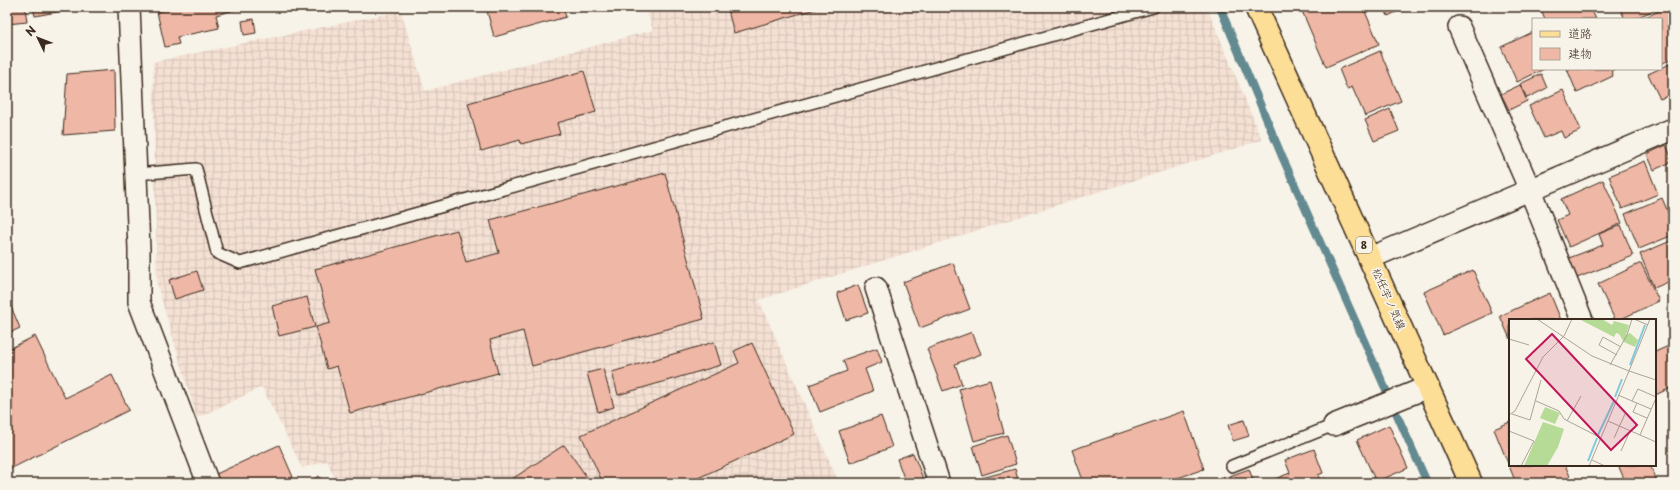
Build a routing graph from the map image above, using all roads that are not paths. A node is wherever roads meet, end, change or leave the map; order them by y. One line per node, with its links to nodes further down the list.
1 (129, 7): 6 (street)
2 (1153, 7): 6 (lane)
3 (1256, 7): 8 (main road, 松任宇ノ気線 / 8)
4 (1459, 27): 7 (street)
5 (1671, 135): 7 (street)
6 (136, 174): 15 (street)
7 (1530, 190): 8 (street); 10 (street)
8 (1370, 258): 11 (main road, 松任宇ノ気線 / 8)
9 (876, 288): 16 (street)
10 (1582, 319)
11 (1428, 387): 12 (street); 14 (main road, 松任宇ノ気線 / 8)
12 (1334, 425): 13 (lane)
13 (1232, 466)
14 (1466, 481)
15 (208, 483)
16 (939, 483)

